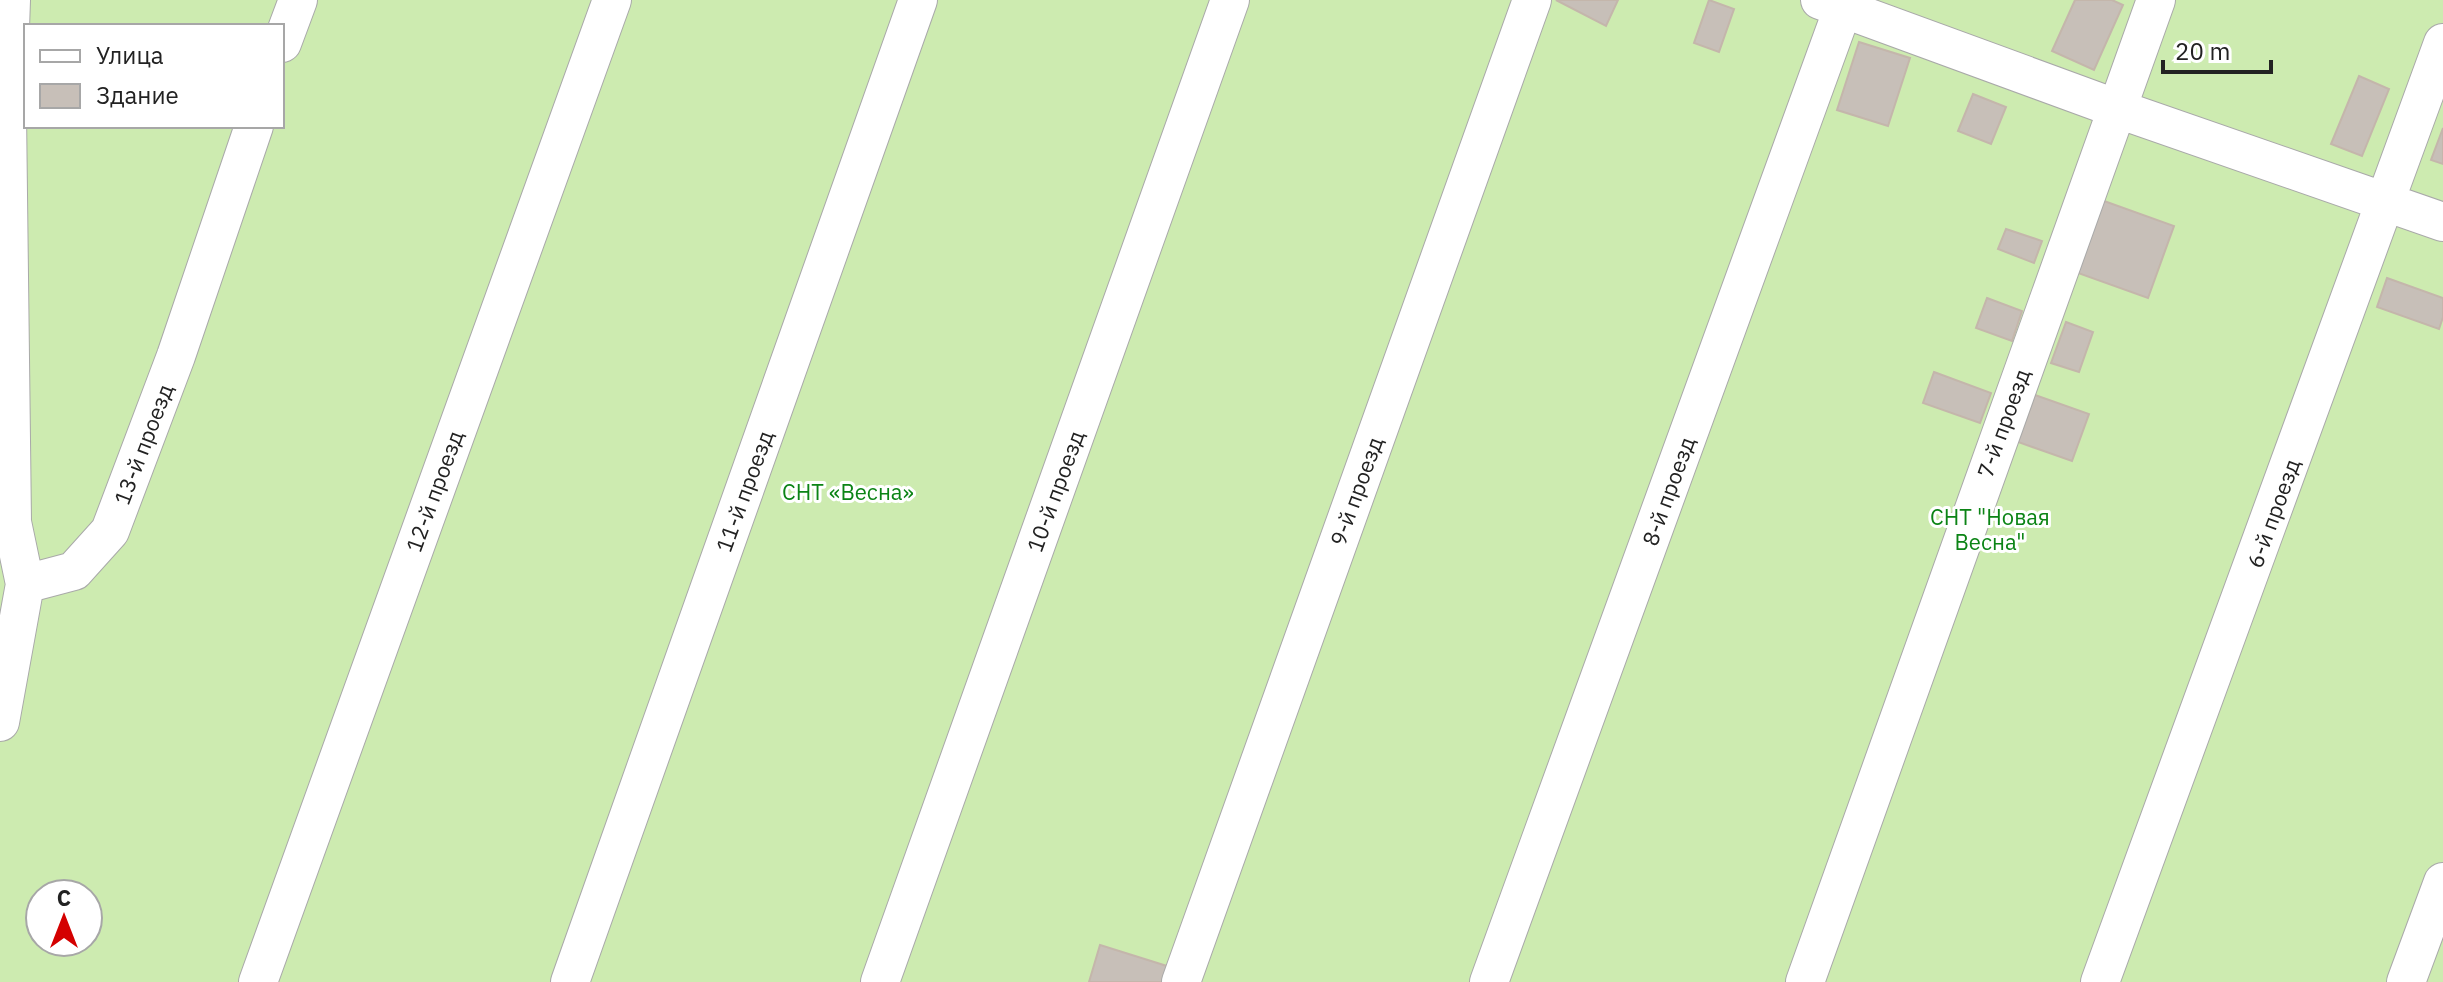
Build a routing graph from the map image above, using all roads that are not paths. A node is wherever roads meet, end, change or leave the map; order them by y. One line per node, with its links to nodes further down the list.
1 (11, 0): 15 (street)
2 (298, 0): 9 (street)
3 (612, 0): 18 (street, 12-й проезд)
4 (918, 0): 19 (street, 11-й проезд)
5 (1230, 0): 20 (street, 10-й проезд)
6 (1532, 0): 21 (street, 9-й проезд)
7 (2156, 0): 11 (street, 7-й проезд)
8 (1837, 3): 11 (street); 22 (street, 8-й проезд)
9 (284, 38)
10 (2443, 43): 13 (street, 6-й проезд)
11 (2115, 108): 13 (street); 23 (street, 7-й проезд)
12 (253, 128): 15 (street, 13-й проезд)
13 (2387, 202): 14 (street); 24 (street, 6-й проезд)
14 (2443, 222)
15 (25, 584): 16 (street)
16 (0, 722)
17 (2443, 882): 25 (street)
18 (258, 982)
19 (570, 982)
20 (880, 982)
21 (1181, 982)
22 (1489, 982)
23 (1805, 982)
24 (2100, 982)
25 (2406, 982)

